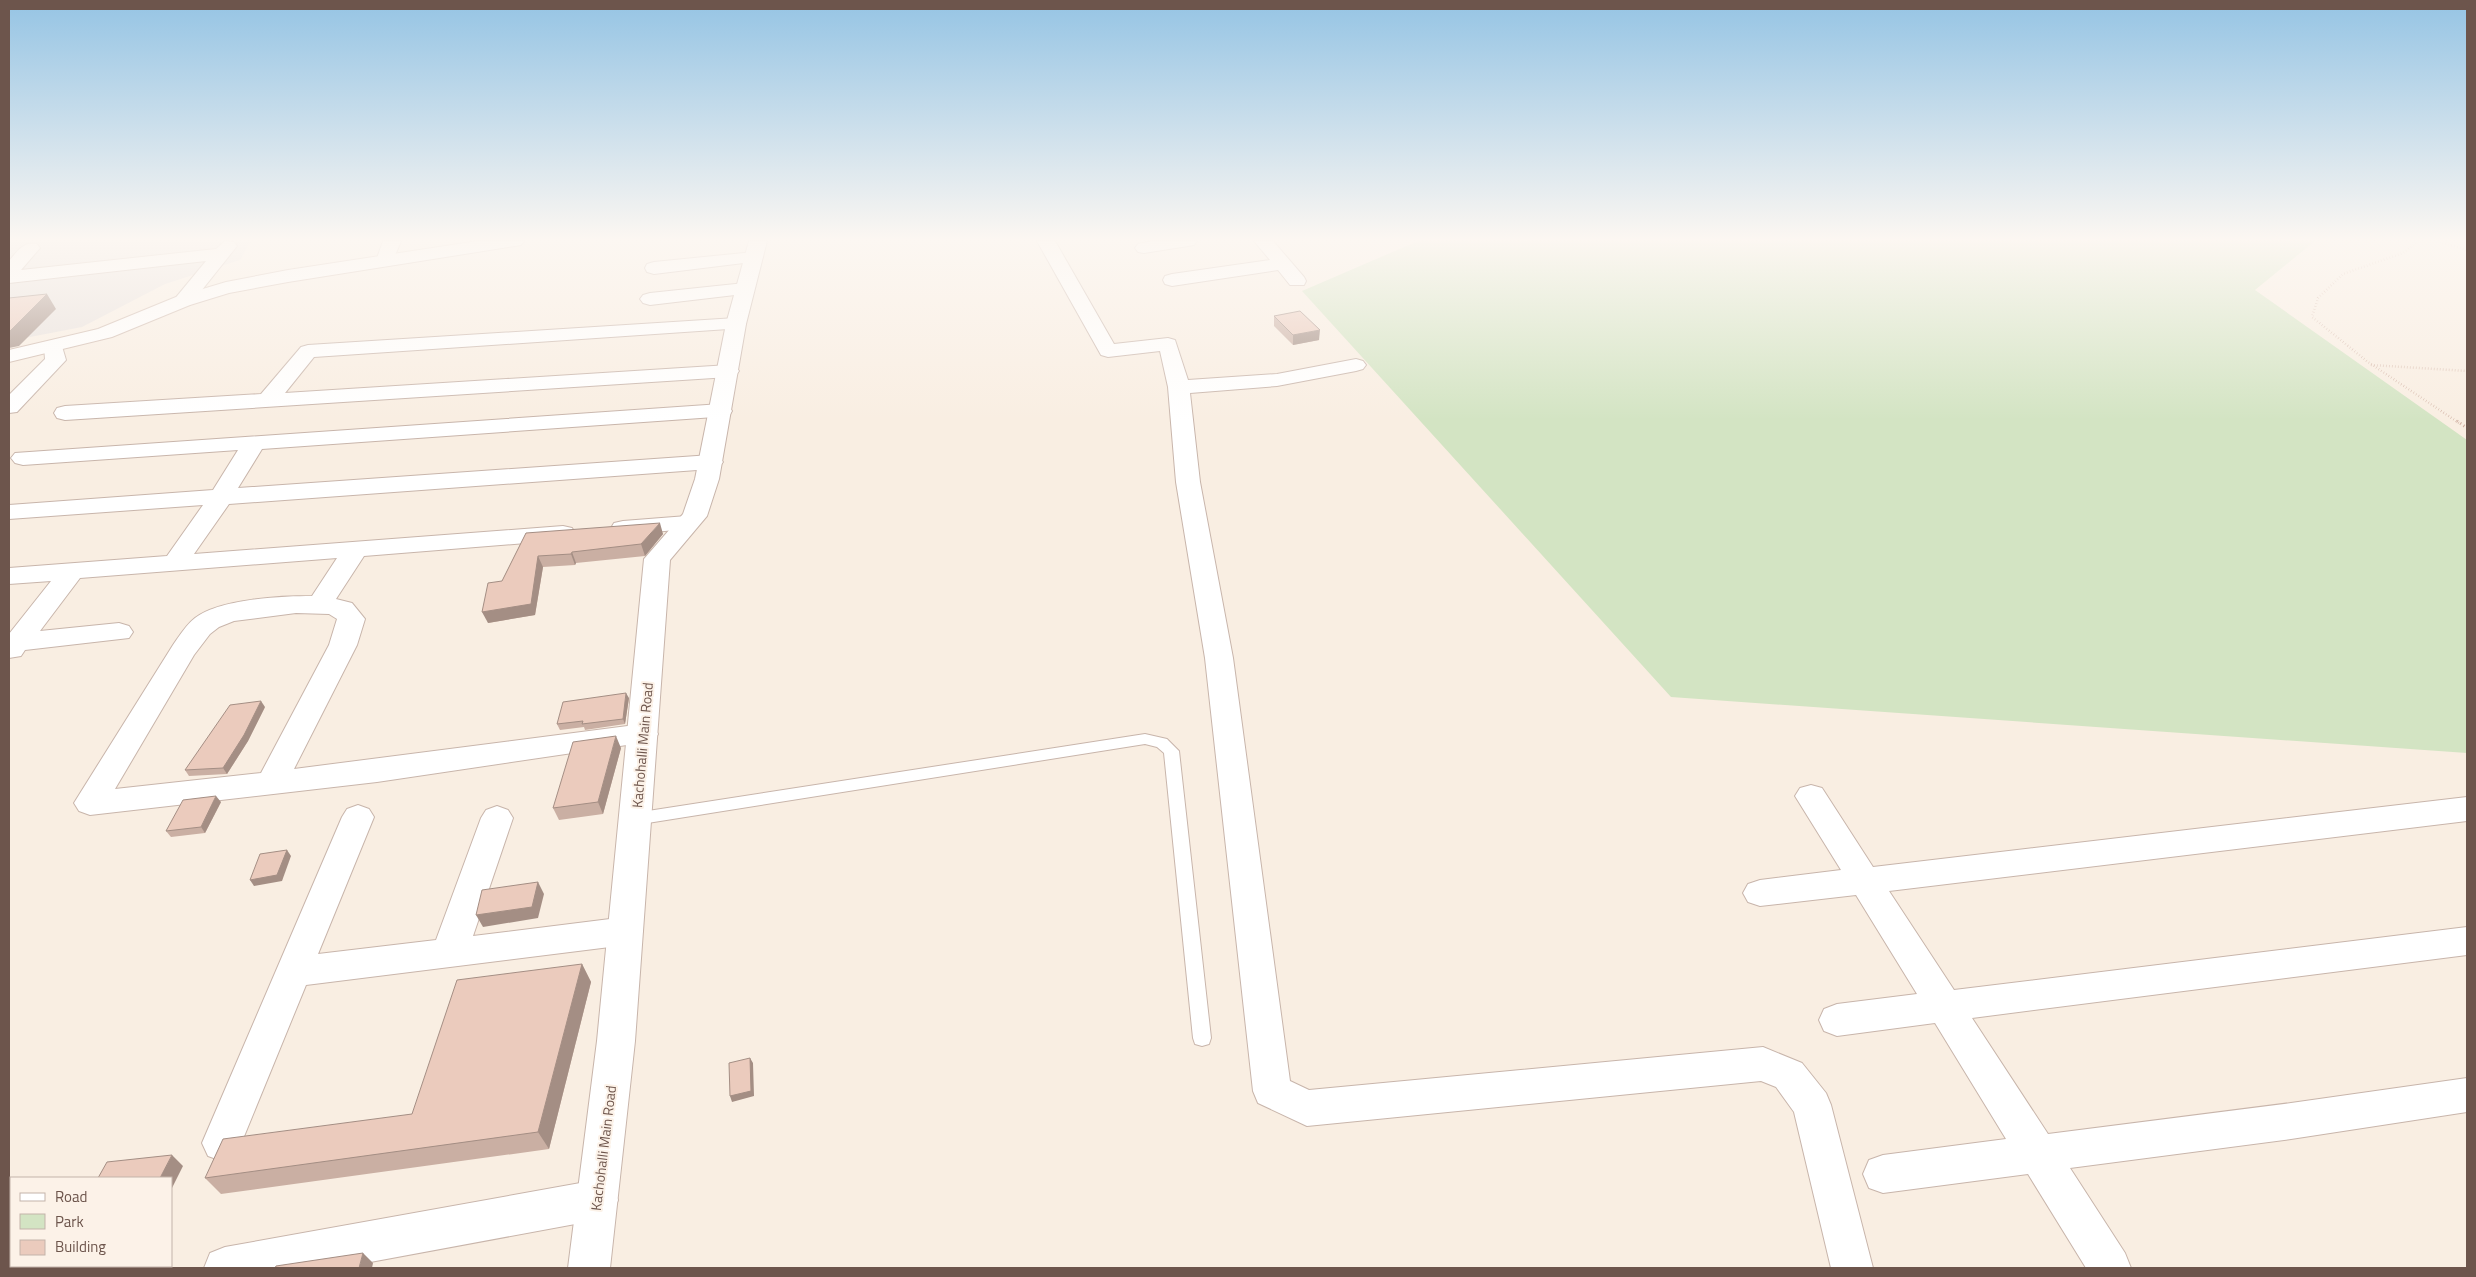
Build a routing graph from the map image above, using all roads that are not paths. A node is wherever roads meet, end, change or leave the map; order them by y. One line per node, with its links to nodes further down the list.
1 (183, 301): 5 (street)
2 (742, 301): 4 (street, Kachohalli Main Road)
3 (1080, 301): 9 (street)
4 (736, 324): 8 (street, Kachohalli Main Road); 10 (street)
5 (54, 347): 6 (street); 11 (street)
6 (9, 356)
7 (1356, 365): 9 (street)
8 (729, 371): 10 (street); 12 (street, Kachohalli Main Road)
9 (1179, 387): 50 (street)
10 (268, 400): 13 (street)
11 (9, 407)
12 (721, 411): 14 (street); 16 (street, Kachohalli Main Road)
13 (65, 413)
14 (254, 443): 15 (street); 17 (street)
15 (23, 458)
16 (711, 462): 17 (street); 19 (street, Kachohalli Main Road)
17 (221, 497): 18 (street); 21 (street)
18 (9, 512)
19 (687, 523): 20 (street); 27 (street, Kachohalli Main Road)
20 (356, 549): 21 (street); 24 (street)
21 (176, 563): 22 (street)
22 (72, 571): 23 (street); 26 (street)
23 (9, 576)
24 (319, 605): 28 (street); 28 (street)
25 (119, 632): 26 (street)
26 (12, 646)
27 (643, 734): 28 (street); 33 (street, Kachohalli Main Road)
28 (271, 782)
29 (1812, 796): 34 (street)
30 (2467, 809): 34 (street)
31 (358, 817): 39 (street)
32 (497, 818): 38 (street)
33 (635, 819): 36 (street, Kachohalli Main Road); 42 (lane)
34 (1865, 880): 35 (street); 40 (street)
35 (1760, 893)
36 (626, 931): 38 (street); 47 (street, Kachohalli Main Road)
37 (2467, 941): 40 (street)
38 (450, 953): 39 (street)
39 (294, 972): 44 (street)
40 (1945, 1006): 41 (street); 45 (street)
41 (1837, 1020)
42 (1202, 1038)
43 (2467, 1095): 45 (street)
44 (222, 1143)
45 (2038, 1154): 46 (street); 51 (street)
46 (1883, 1174)
47 (597, 1200): 48 (street); 49 (street, Kachohalli Main Road)
48 (225, 1268)
49 (589, 1268)
50 (1852, 1268)
51 (2110, 1268)

